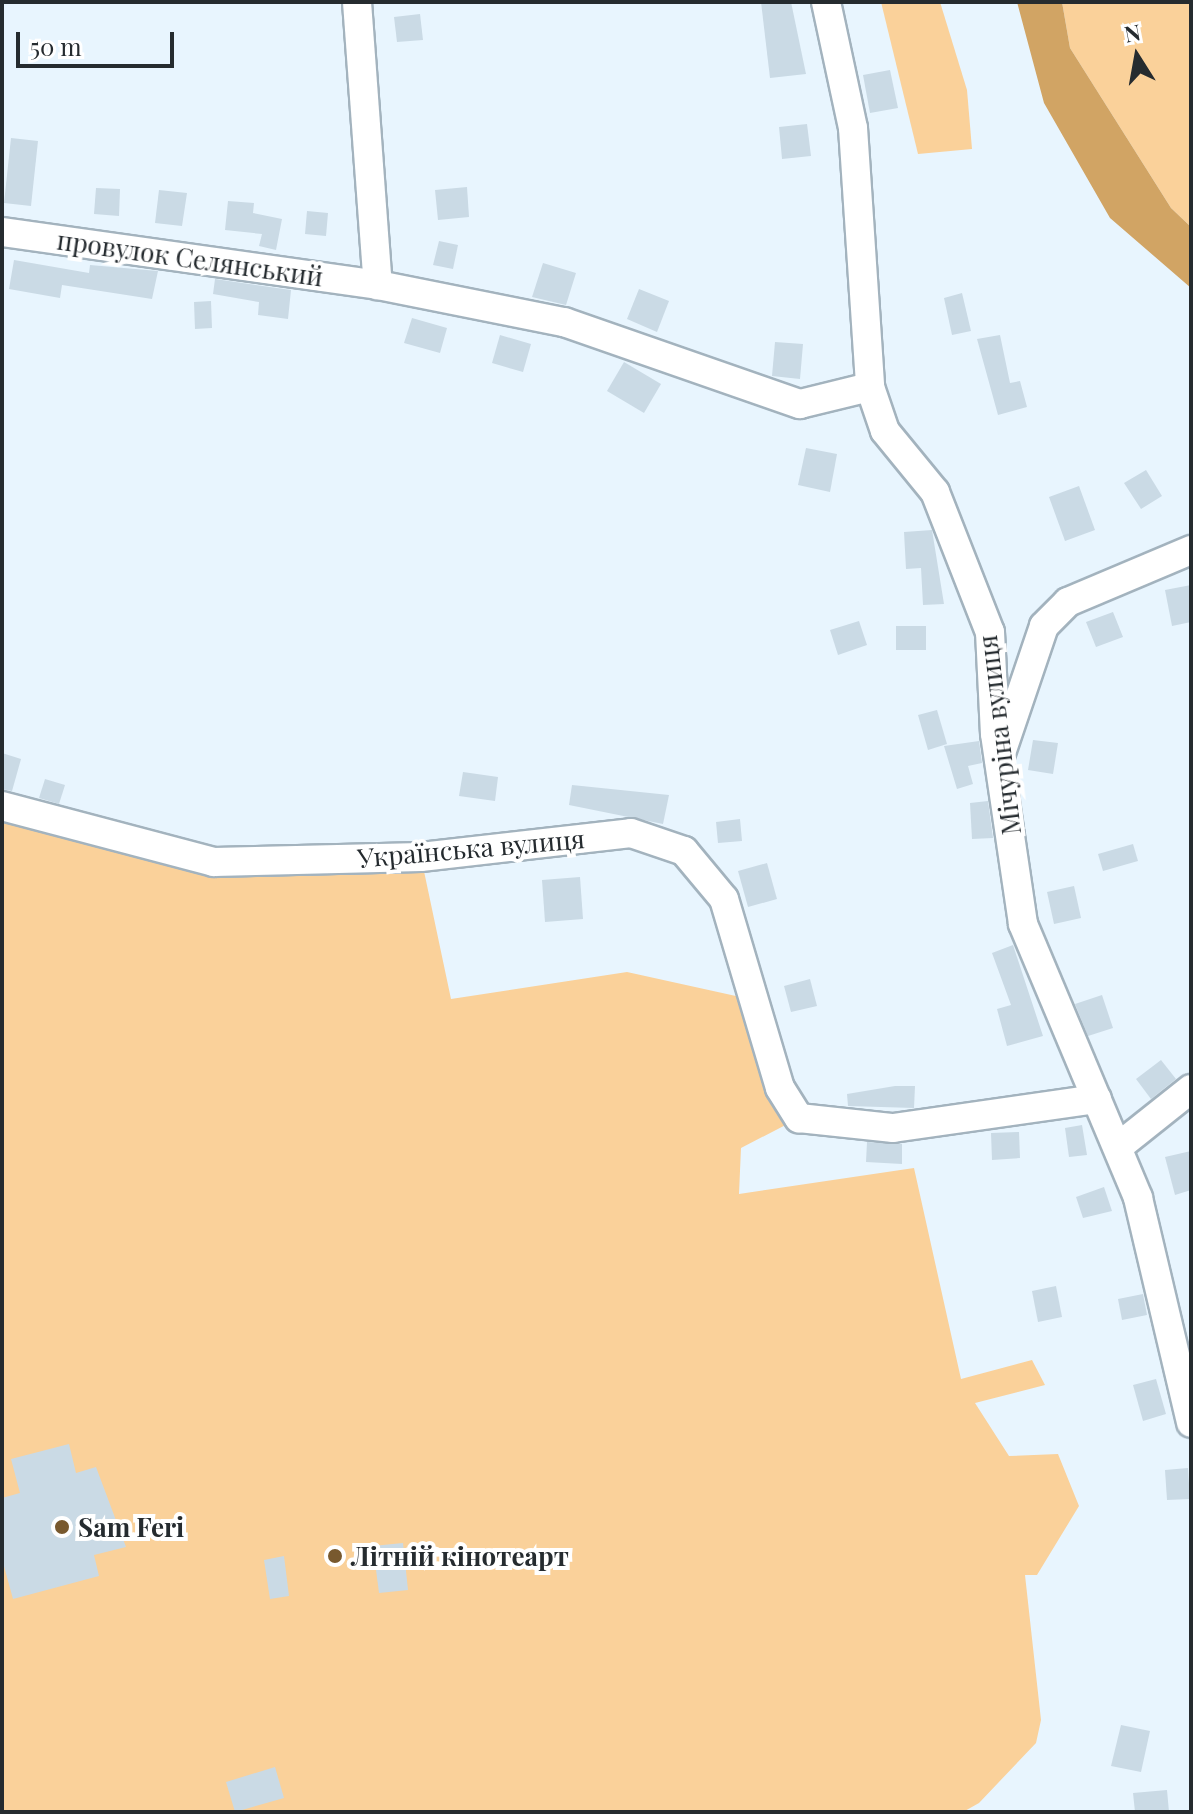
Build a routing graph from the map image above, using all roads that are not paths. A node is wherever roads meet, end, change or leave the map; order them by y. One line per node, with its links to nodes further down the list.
1 (357, 2): 4 (street)
2 (826, 2): 5 (street, Мічуріна вулиця)
3 (2, 232): 4 (street, провулок Селянський)
4 (378, 285): 5 (street, провулок Селянський)
5 (870, 387): 7 (street, Мічуріна вулиця)
6 (1191, 550): 7 (street)
7 (999, 760): 10 (street, Мічуріна вулиця)
8 (2, 806): 10 (street, Українська вулиця)
9 (1191, 1089): 11 (street)
10 (1097, 1099): 11 (street, Мічуріна вулиця)
11 (1118, 1147): 12 (street, Мічуріна вулиця)
12 (1191, 1423)

